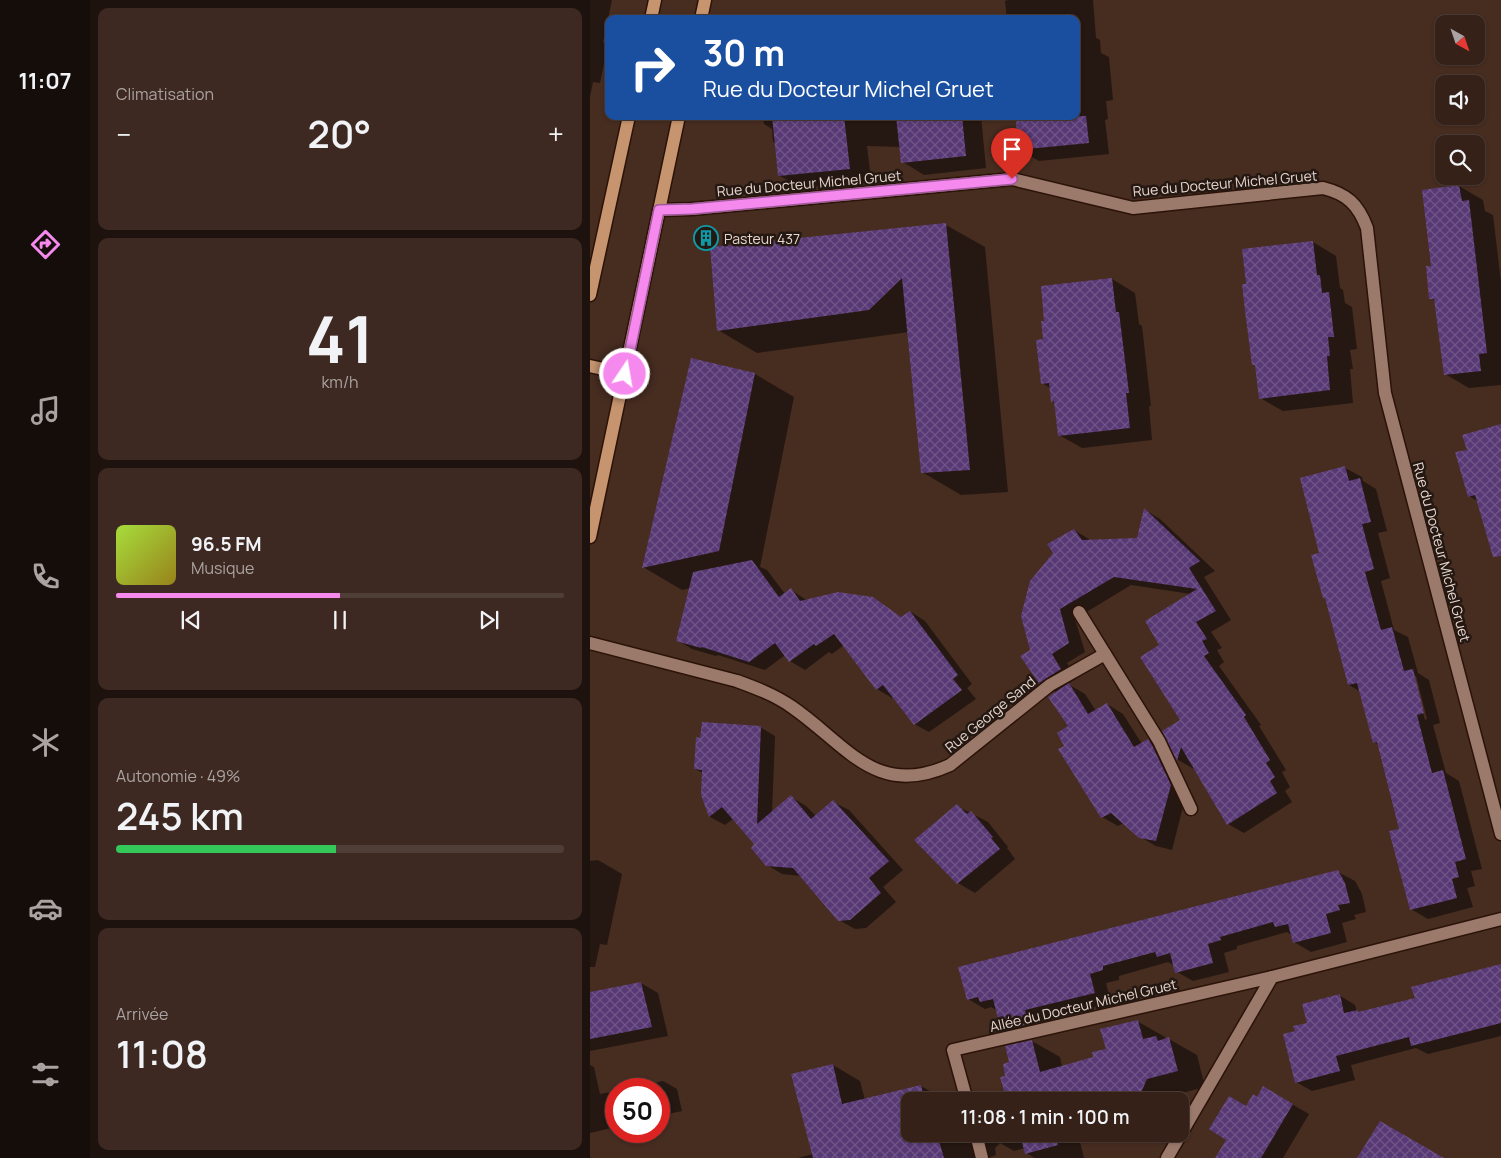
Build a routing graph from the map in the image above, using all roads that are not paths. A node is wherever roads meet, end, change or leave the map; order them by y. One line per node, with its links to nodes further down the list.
1 (655, 0): 3 (main road)
2 (705, 0): 4 (main road)
3 (652, 15)
4 (702, 15)
5 (628, 120): 8 (main road)
6 (678, 120): 7 (main road)
7 (659, 210): 10 (main road); 16 (street, Rue du Docteur Michel Gruet)
8 (590, 295)
9 (590, 366): 10 (main road)
10 (625, 374): 11 (main road)
11 (590, 537)
12 (1079, 612): 14 (street)
13 (590, 643): 14 (street, Rue George Sand)
14 (1105, 654): 15 (street)
15 (1191, 809)
16 (1501, 834)
17 (1501, 919): 18 (street)
18 (1272, 977): 19 (street, Allée du Docteur Michel Gruet); 22 (street)
19 (965, 1092)
20 (978, 1142): 21 (street)
21 (982, 1158)
22 (1167, 1158)

